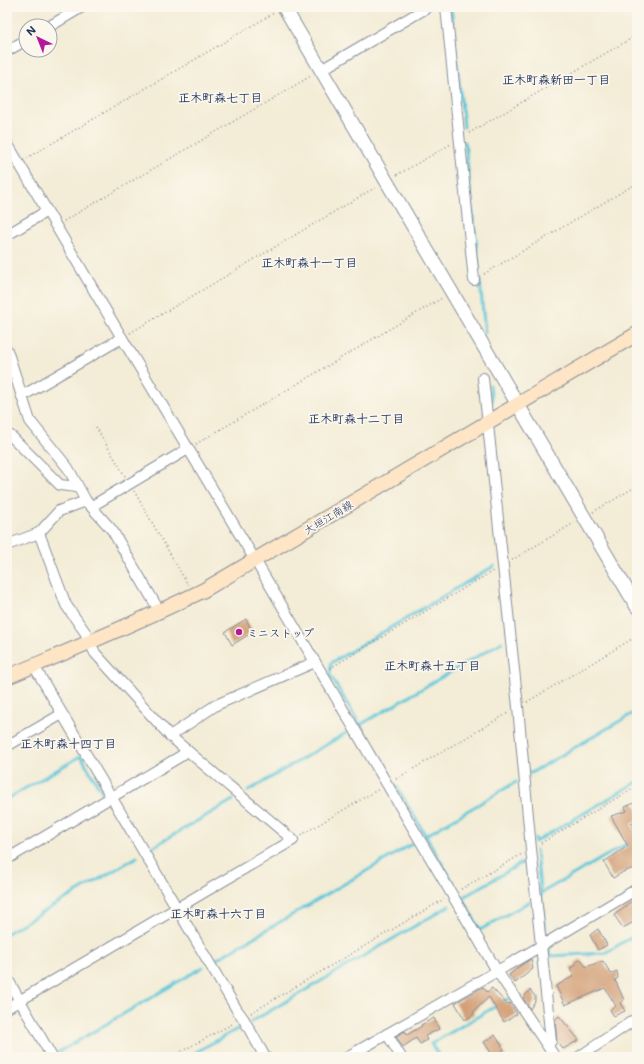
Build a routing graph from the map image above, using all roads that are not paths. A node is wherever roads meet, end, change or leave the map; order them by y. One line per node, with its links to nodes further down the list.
1 (82, 7): 5 (street)
2 (284, 7): 8 (street)
3 (428, 7): 8 (street)
4 (446, 7): 12 (street)
5 (58, 21)
6 (18, 45): 7 (street)
7 (7, 51)
8 (320, 70): 18 (street)
9 (7, 143): 10 (street)
10 (47, 211): 11 (street); 14 (street)
11 (7, 235)
12 (474, 280)
13 (637, 334): 18 (main road, 大垣江南線)
14 (122, 338): 17 (street); 21 (street)
15 (7, 350): 17 (street)
16 (483, 378): 19 (street)
17 (22, 396): 22 (street)
18 (518, 405): 19 (main road, 大垣江南線); 27 (street)
19 (488, 423): 26 (main road, 大垣江南線); 41 (street)
20 (7, 435): 22 (street)
21 (188, 449): 23 (street); 26 (street)
22 (77, 487): 23 (street)
23 (89, 504): 24 (street); 28 (street)
24 (39, 533): 25 (street); 29 (street)
25 (7, 545)
26 (255, 560): 28 (main road, 大垣江南線); 30 (street)
27 (637, 607)
28 (160, 612): 29 (main road, 大垣江南線)
29 (90, 643): 31 (main road, 大垣江南線); 34 (street)
30 (315, 662): 34 (street); 42 (street)
31 (34, 666): 32 (main road, 大垣江南線); 33 (street)
32 (7, 677)
33 (62, 714): 35 (street); 37 (street)
34 (170, 736): 36 (street)
35 (7, 746)
36 (187, 750): 37 (street); 40 (street)
37 (111, 797): 38 (street); 40 (street)
38 (7, 859)
39 (637, 889): 41 (street)
40 (177, 907): 44 (street); 50 (street)
41 (541, 946): 42 (street); 48 (street)
42 (497, 971): 47 (street); 48 (street)
43 (7, 978): 44 (street)
44 (20, 1000): 45 (street); 49 (street)
45 (7, 1008)
46 (637, 1018): 54 (street)
47 (387, 1034): 51 (street); 52 (street)
48 (548, 1046): 53 (street)
49 (52, 1057)
50 (265, 1057)
51 (347, 1057)
52 (401, 1057)
53 (556, 1057)
54 (579, 1057)

